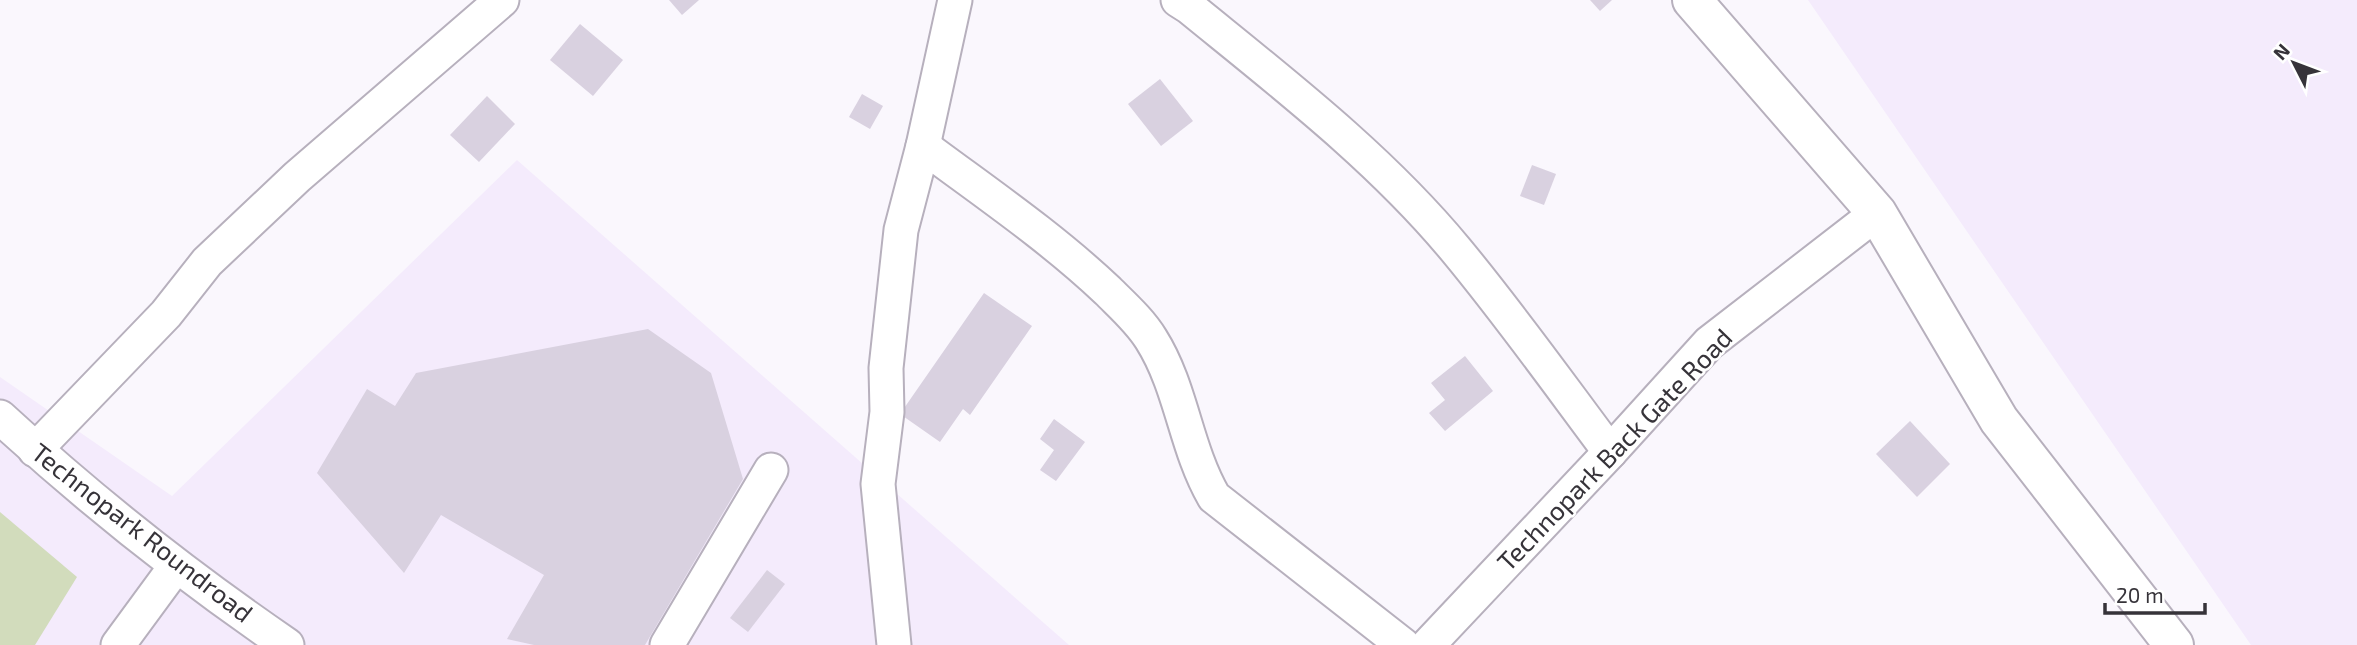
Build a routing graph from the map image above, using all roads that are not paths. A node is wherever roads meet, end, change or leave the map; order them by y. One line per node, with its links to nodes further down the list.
1 (502, 0): 8 (street)
2 (955, 0): 5 (street)
3 (1178, 0): 9 (street)
4 (1692, 0): 6 (main road)
5 (923, 146): 15 (street); 16 (street)
6 (1877, 213): 9 (street, Technopark Back Gate Road); 18 (main road)
7 (0, 417): 8 (street, Technopark Roundroad)
8 (35, 450): 11 (street, Technopark Roundroad)
9 (1611, 452): 17 (street, Technopark Back Gate Road)
10 (771, 470): 14 (street)
11 (176, 566): 12 (street); 13 (street, Technopark Roundroad)
12 (118, 645)
13 (287, 645)
14 (667, 645)
15 (894, 645)
16 (1403, 645)
17 (1428, 645)
18 (2174, 645)

